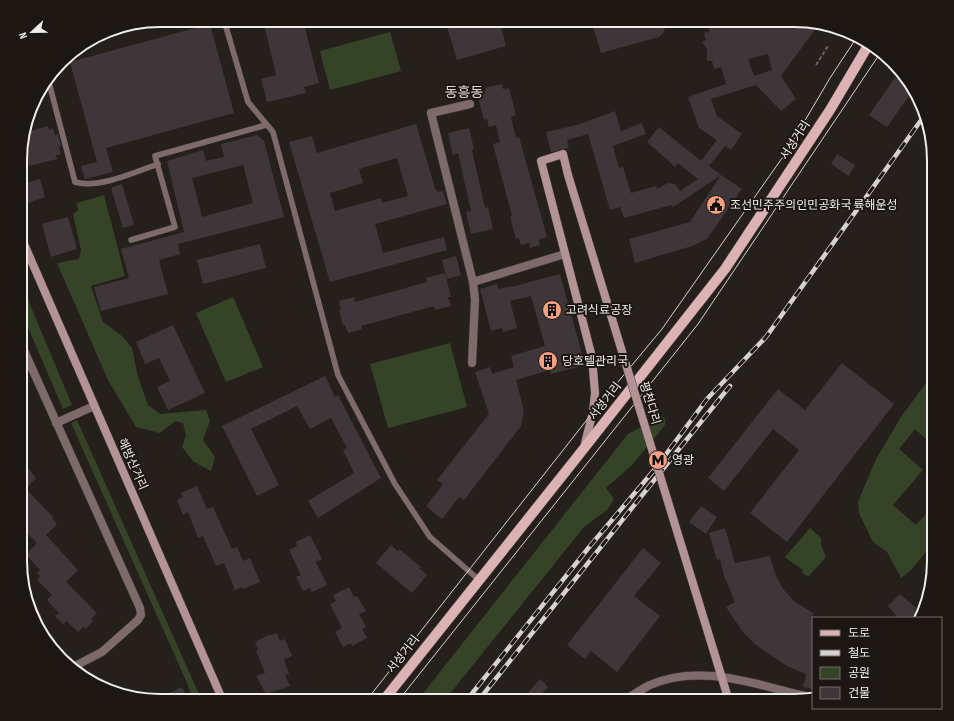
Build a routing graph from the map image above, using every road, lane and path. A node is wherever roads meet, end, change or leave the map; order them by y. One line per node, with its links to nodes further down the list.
1 (226, 27): 7 (lane)
2 (828, 46): 4 (path)
3 (866, 49): 19 (main road, 서성거리)
4 (816, 65)
5 (50, 85): 8 (lane)
6 (470, 104): 14 (street)
7 (266, 125): 8 (lane); 20 (lane)
8 (158, 164): 9 (lane)
9 (132, 240)
10 (27, 251): 12 (street, 해방산거리)
11 (565, 254): 14 (street); 19 (street); 22 (street, 평천다리, bridge)
12 (30, 258): 13 (street); 17 (street, 해방산거리)
13 (27, 259)
14 (473, 282): 16 (street)
15 (27, 363): 18 (street)
16 (472, 363)
17 (94, 406): 18 (street); 23 (street, 해방산거리)
18 (56, 423): 21 (street)
19 (574, 461): 20 (main road, 서성거리)
20 (479, 580): 24 (main road, 서성거리)
21 (77, 665)
22 (720, 676): 25 (street); 26 (street, 평천다리); 27 (street)
23 (220, 694)
24 (389, 694)
25 (634, 694)
26 (726, 694)
27 (797, 694)

